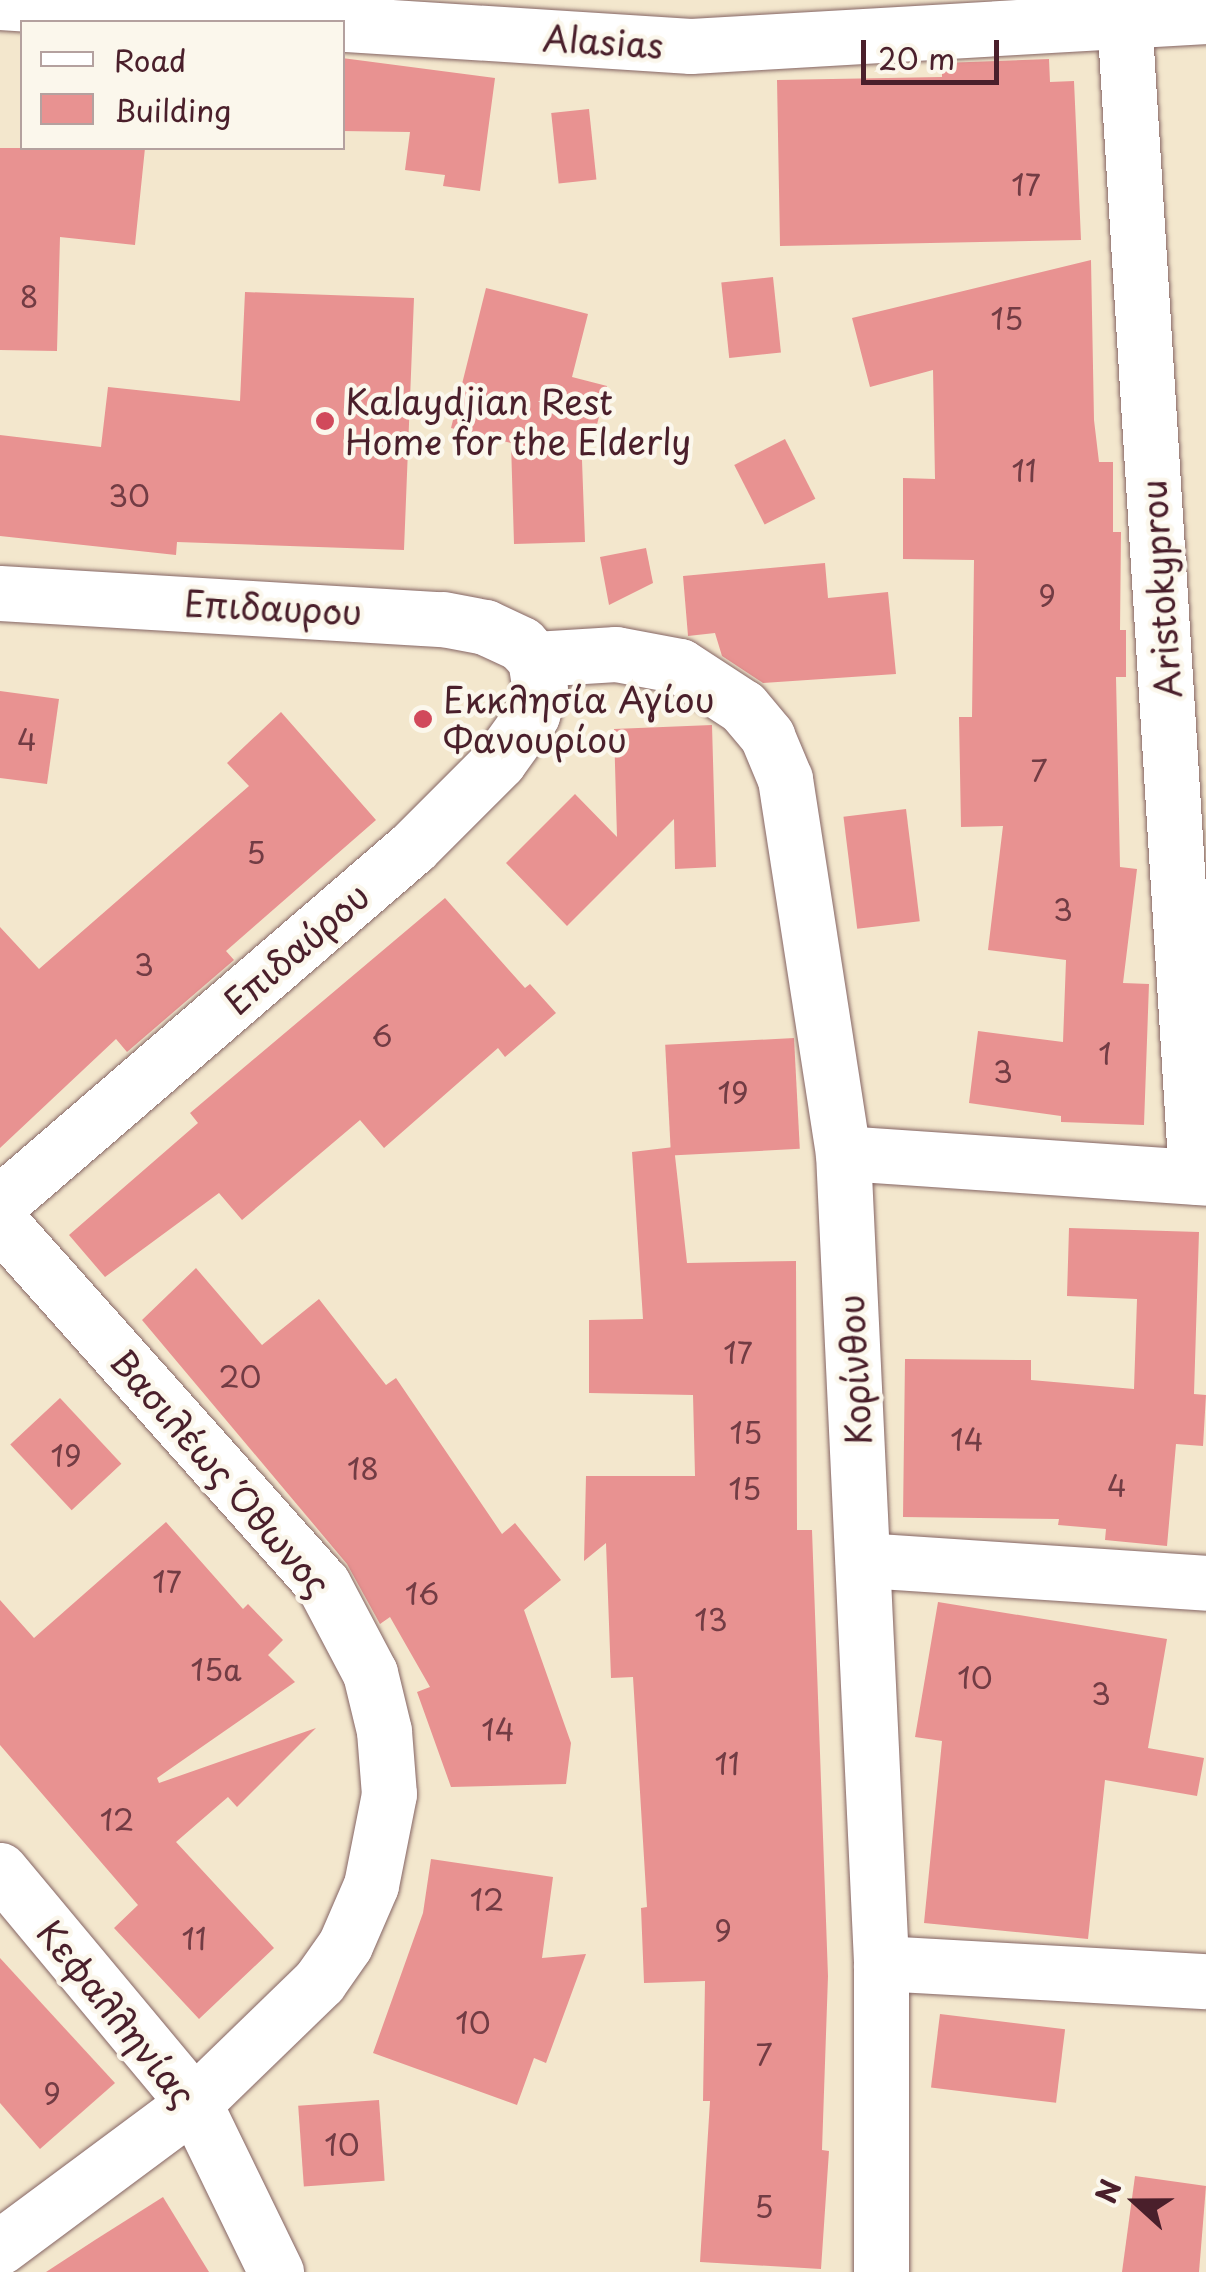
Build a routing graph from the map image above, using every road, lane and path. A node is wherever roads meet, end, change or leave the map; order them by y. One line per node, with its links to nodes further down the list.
1 (0, 2): 2 (street, Alasias)
2 (376, 12): 3 (street, Alasias)
3 (1123, 12): 4 (street, Alasias); 8 (street, Aristokyprou)
4 (1206, 16)
5 (0, 593): 6 (street, Επιδαυρου)
6 (534, 659): 7 (street, Κορίνθου); 9 (street, Επιδαύρου)
7 (843, 1153): 8 (street); 11 (street, Κορίνθου)
8 (1201, 1177)
9 (0, 1203)
10 (0, 1222): 16 (street, Βασιλέως Όθωνος)
11 (863, 1560): 12 (street); 14 (street, Κορίνθου)
12 (1206, 1583)
13 (0, 1870): 16 (street, Κεφαλληνίας)
14 (881, 1963): 15 (street); 19 (street, Κορίνθου)
15 (1206, 1980)
16 (194, 2103): 17 (street, Βασιλέως Όθωνος); 18 (street, Κεφαλληνίας)
17 (0, 2247)
18 (276, 2272)
19 (881, 2272)

